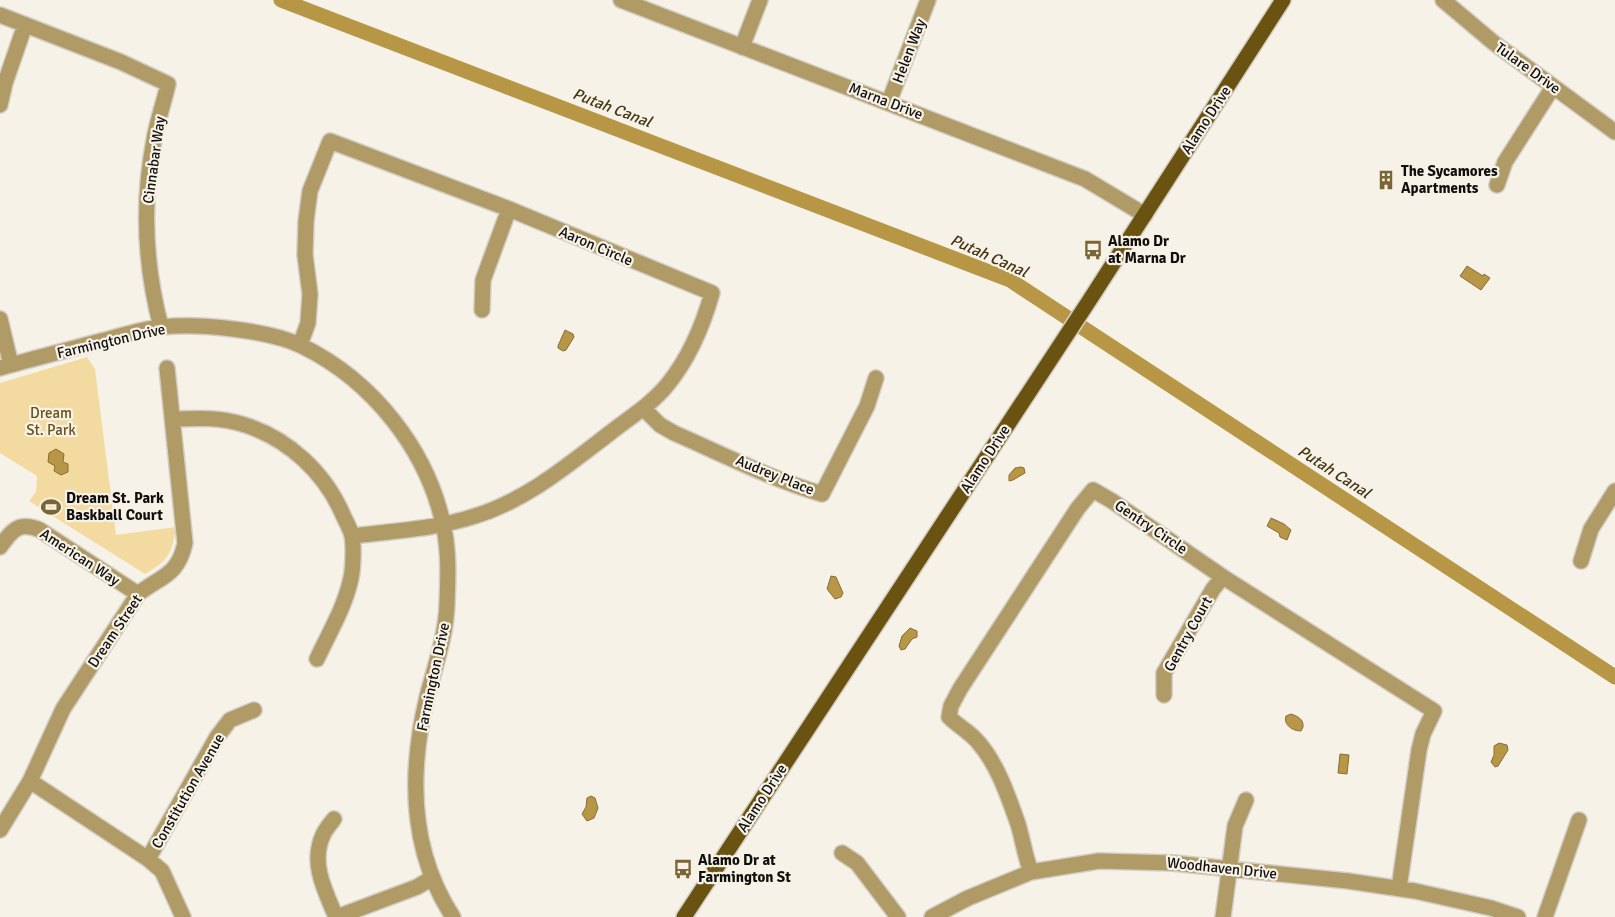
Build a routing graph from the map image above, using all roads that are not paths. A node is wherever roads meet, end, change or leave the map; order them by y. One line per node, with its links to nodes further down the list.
1 (621, 0): 8 (street, Marna Drive)
2 (760, 0): 8 (street)
3 (928, 0): 10 (street, Helen Way)
4 (1283, 0): 15 (main road, Alamo Drive)
5 (1443, 0): 9 (street, Tulare Drive)
6 (0, 16): 7 (street, Cinnabar Way)
7 (24, 25): 11 (street); 18 (street, Cinnabar Way)
8 (742, 47): 10 (street, Marna Drive)
9 (1553, 87): 12 (street, Tulare Drive); 13 (street)
10 (889, 102): 15 (street, Marna Drive)
11 (0, 105)
12 (1615, 132)
13 (1497, 185)
14 (509, 209): 16 (street); 19 (street, Aaron Circle); 23 (street, Aaron Circle)
15 (1145, 215): 49 (main road, Alamo Drive)
16 (482, 310)
17 (0, 319): 20 (street)
18 (161, 327): 19 (street, Farmington Drive); 20 (street, Farmington Drive)
19 (300, 345): 26 (street, Farmington Drive)
20 (5, 366)
21 (167, 368): 24 (street, Dream Street)
22 (876, 378): 23 (street, Audrey Place)
23 (643, 408): 26 (street, Aaron Circle)
24 (173, 419): 27 (street); 31 (street, Dream Street)
25 (1615, 492): 29 (street)
26 (444, 525): 27 (street, Aaron Circle); 44 (street, Farmington Drive)
27 (352, 536): 32 (street)
28 (0, 546): 31 (street, American Way)
29 (1581, 561)
30 (1223, 577): 33 (street, Gentry Court); 43 (street, Gentry Circle); 45 (street, Gentry Circle)
31 (138, 594): 35 (street, Dream Street)
32 (317, 659)
33 (1164, 696)
34 (254, 710): 41 (street, Constitution Avenue)
35 (30, 781): 39 (street, Dream Street); 41 (street)
36 (1246, 800): 42 (street)
37 (334, 819): 47 (street)
38 (1580, 820): 54 (street)
39 (0, 830)
40 (842, 853): 50 (street)
41 (148, 859): 46 (street)
42 (1228, 869): 43 (street, Woodhaven Drive); 45 (street, Woodhaven Drive); 52 (street)
43 (1031, 872): 51 (street, Woodhaven Drive)
44 (432, 878): 47 (street); 48 (street, Farmington Drive)
45 (1399, 888): 53 (street, Woodhaven Drive)
46 (183, 917)
47 (336, 917)
48 (453, 917)
49 (684, 917)
50 (898, 917)
51 (932, 917)
52 (1223, 917)
53 (1518, 917)
54 (1545, 917)

